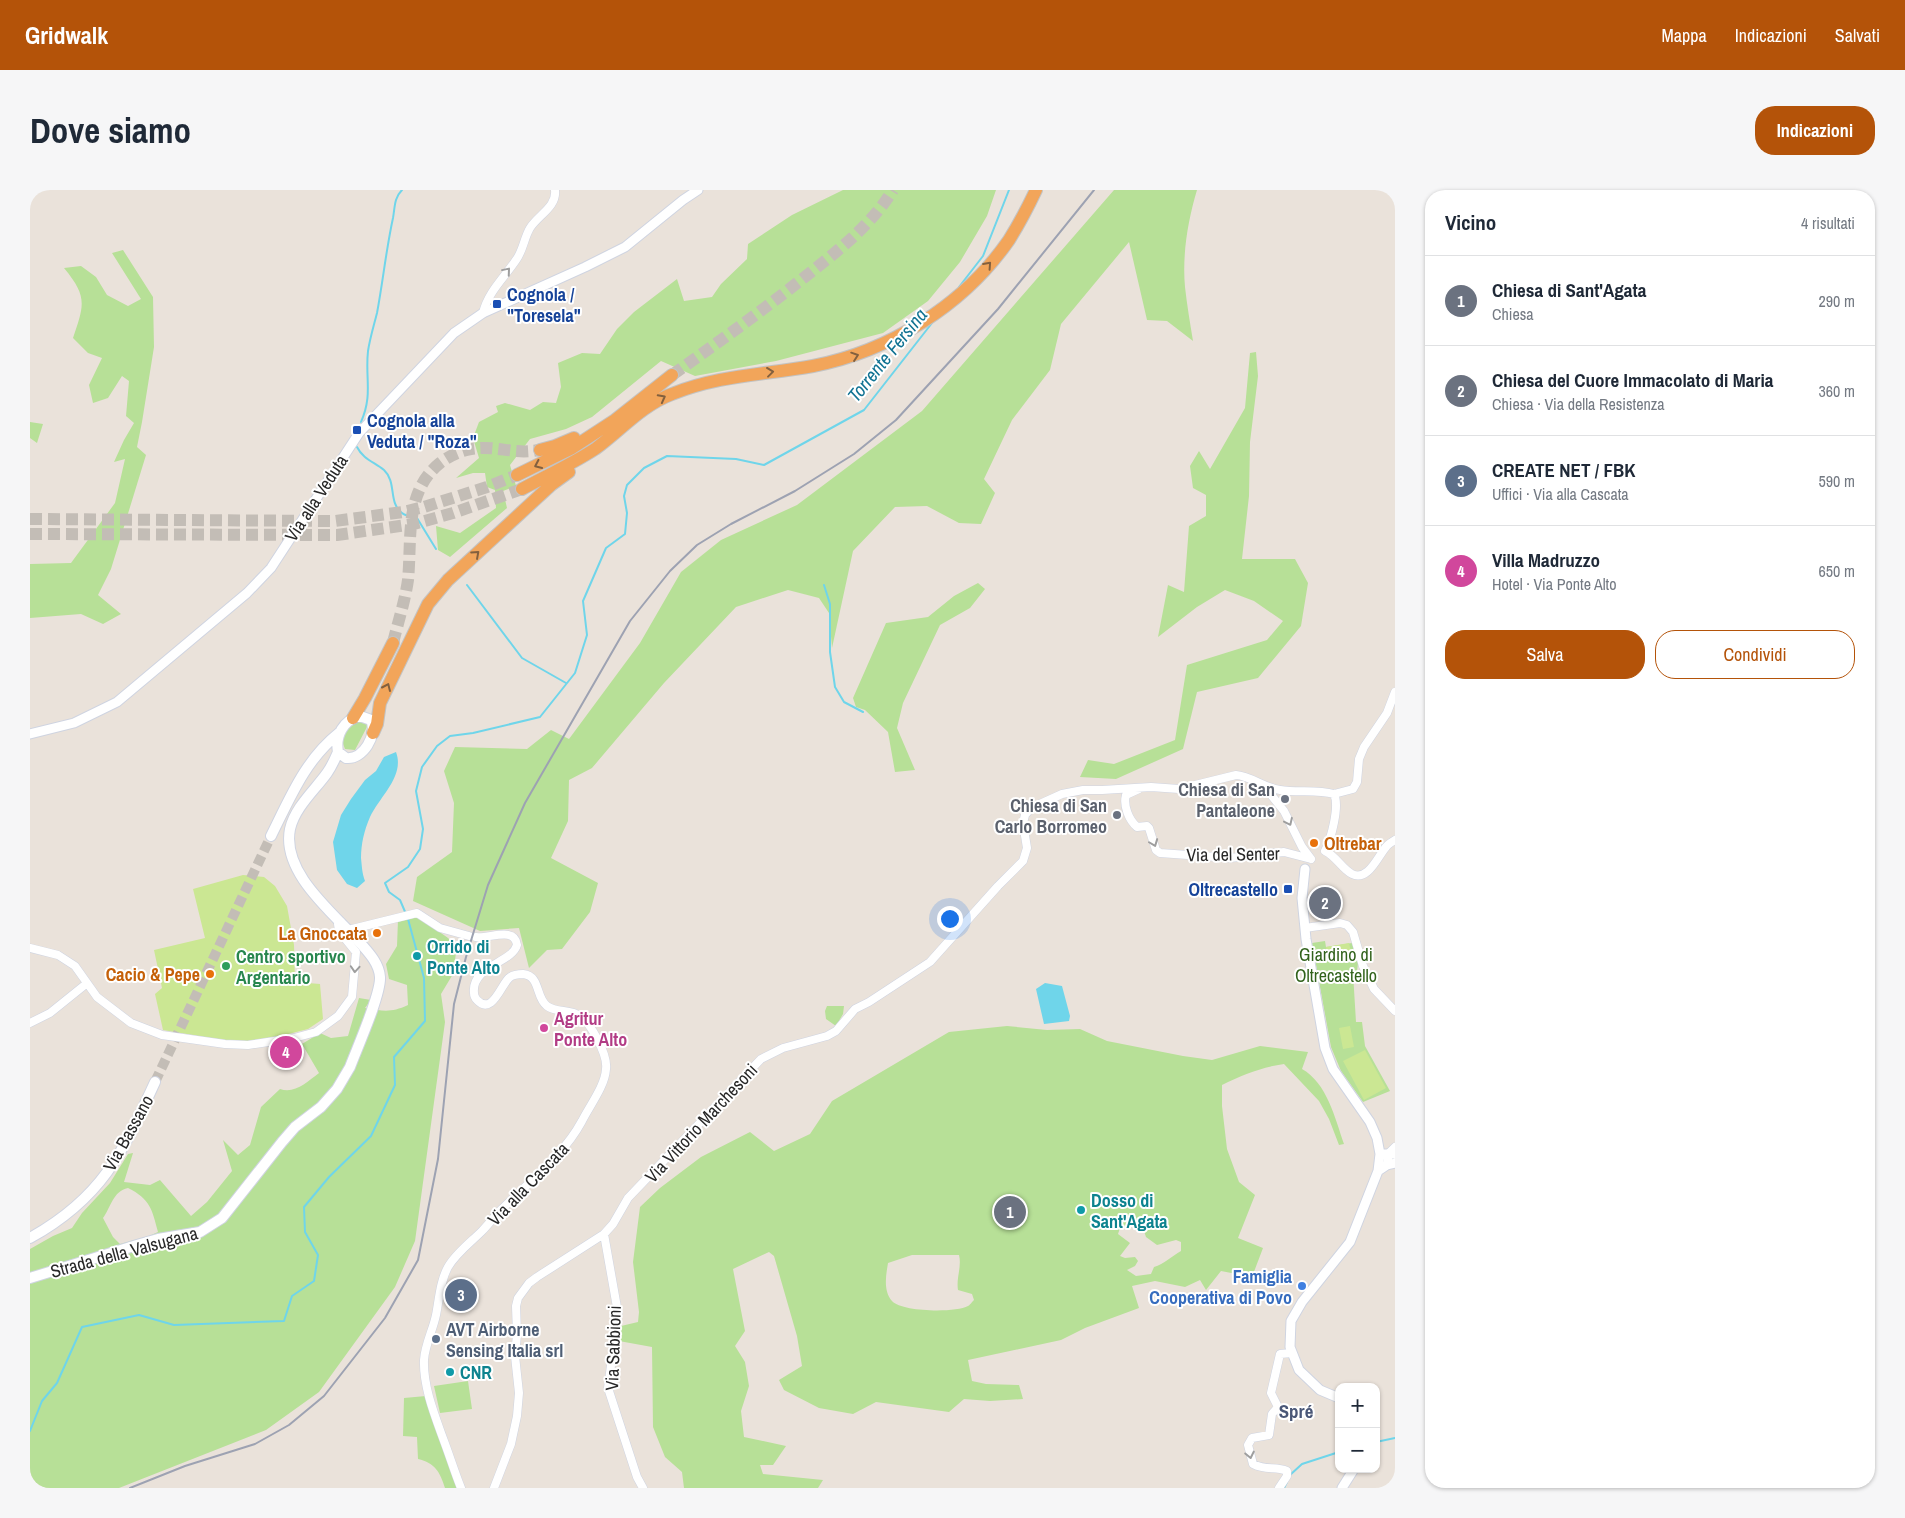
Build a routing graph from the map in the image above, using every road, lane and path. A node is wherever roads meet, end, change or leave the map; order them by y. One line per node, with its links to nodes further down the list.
1 (556, 190): 4 (street, one-way to 1)
2 (698, 190): 4 (street, Via alla Veduta)
3 (1036, 190): 7 (highway, one-way to 3)
4 (483, 313): 15 (street, Via alla Veduta)
5 (672, 375): 6 (highway)
6 (589, 436): 8 (highway); 9 (highway, one-way to 9)
7 (595, 448): 10 (highway); 16 (highway, one-way to 7)
8 (540, 450)
9 (517, 475)
10 (522, 489)
11 (393, 643): 13 (highway)
12 (1395, 692): 23 (street)
13 (353, 718): 14 (main road); 16 (main road)
14 (339, 733): 17 (main road, Strada della Valsugana); 19 (main road)
15 (30, 734)
16 (373, 734): 18 (main road, Strada della Valsugana)
17 (338, 751): 18 (main road); 19 (main road); 20 (main road, Strada della Valsugana)
18 (351, 758): 20 (main road, Strada della Valsugana)
19 (310, 763): 24 (main road)
20 (329, 771): 29 (main road, Strada della Valsugana)
21 (1264, 786): 22 (street, Via Vittorio Marchesoni); 23 (street, Via Vittorio Marchesoni); 27 (street, Via Vittorio Marchesoni, one-way to 27)
22 (1143, 787): 27 (street, Via del Senter, one-way to 27); 39 (street, Via Vittorio Marchesoni)
23 (1334, 794): 26 (street)
24 (271, 836)
25 (1395, 840): 26 (street)
26 (1325, 851): 27 (street)
27 (1311, 859): 28 (street)
28 (1305, 868): 30 (street)
29 (344, 926): 32 (street, one-way to 32); 41 (main road, Strada della Valsugana); 45 (street, Via alla Cascata)
30 (1305, 928): 33 (street); 36 (street)
31 (30, 948): 32 (street)
32 (86, 984): 34 (street)
33 (1395, 1011)
34 (30, 1023)
35 (155, 1082): 40 (main road, Via Bassano)
36 (1390, 1152): 37 (street); 38 (street)
37 (1391, 1164): 38 (street)
38 (1378, 1171): 42 (street)
39 (604, 1234): 46 (street, Via Vittorio Marchesoni); 47 (street, Via Sabbioni)
40 (30, 1238)
41 (30, 1278)
42 (1292, 1353): 43 (street); 48 (street, one-way to 48)
43 (1335, 1396)
44 (1351, 1473): 49 (street)
45 (461, 1488)
46 (494, 1488)
47 (643, 1488)
48 (1279, 1488)
49 (1342, 1488)

